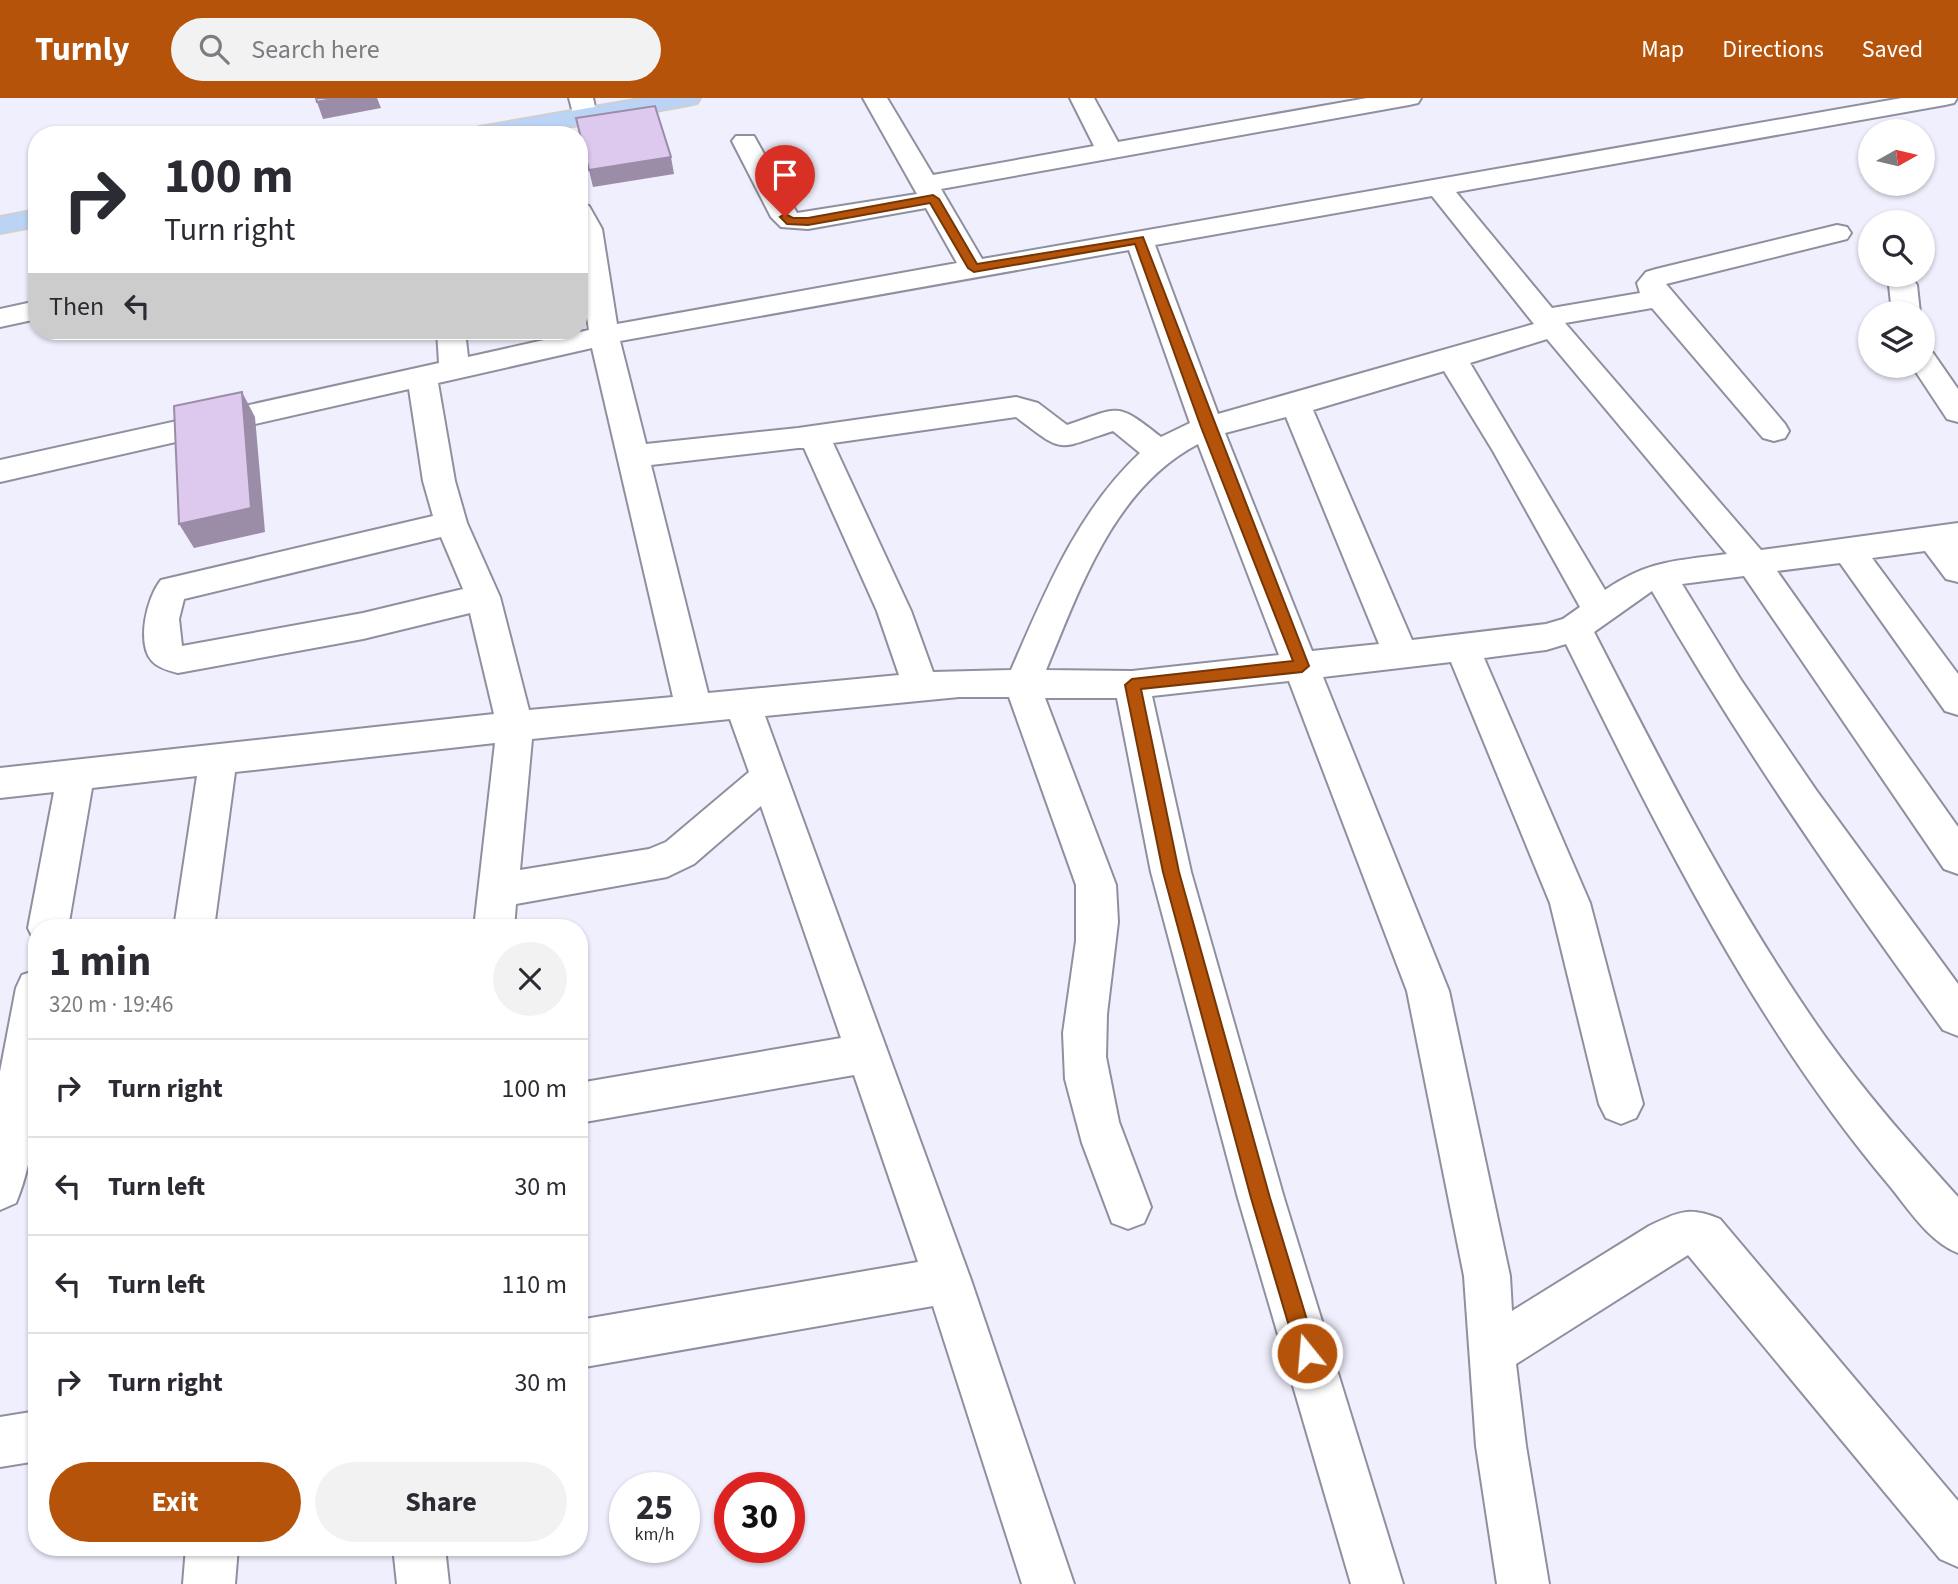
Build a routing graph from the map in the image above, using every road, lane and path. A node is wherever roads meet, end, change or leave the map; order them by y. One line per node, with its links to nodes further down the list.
1 (688, 98): 8 (main road)
2 (875, 98): 14 (street)
3 (1083, 98): 12 (street)
4 (1409, 98): 7 (street)
5 (1781, 98): 9 (street)
6 (1945, 98): 9 (street)
7 (1363, 102): 12 (street)
8 (582, 107): 10 (main road)
9 (1812, 121): 13 (street)
10 (554, 126)
11 (745, 141): 14 (street)
12 (1110, 152): 14 (street)
13 (1438, 187): 19 (street); 24 (street)
14 (929, 192): 20 (street)
15 (28, 220): 16 (main road)
16 (0, 225)
17 (588, 227): 25 (street)
18 (1837, 233): 21 (street)
19 (1139, 239): 20 (street); 35 (street)
20 (974, 268): 25 (street)
21 (1659, 298): 24 (street); 36 (street)
22 (28, 312): 23 (street)
23 (0, 318)
24 (1549, 323): 29 (street); 44 (street)
25 (604, 335): 26 (street); 39 (street)
26 (588, 339)
27 (452, 340): 30 (street)
28 (581, 340): 30 (street)
29 (1452, 359): 33 (street); 48 (street)
30 (454, 368): 31 (street)
31 (422, 375): 40 (street); 41 (street)
32 (1935, 378): 34 (street)
33 (1296, 405): 35 (street); 50 (street)
34 (1958, 412)
35 (1208, 427): 38 (street); 51 (street)
36 (1774, 431)
37 (814, 436): 38 (street); 39 (street); 54 (street)
38 (1160, 453): 52 (street)
39 (633, 457): 57 (street)
40 (0, 471)
41 (451, 523): 47 (street); 47 (street)
42 (1946, 537): 43 (street); 45 (street)
43 (1849, 551): 44 (street); 55 (street)
44 (1754, 564): 46 (street); 63 (street)
45 (1958, 570)
46 (1660, 575): 48 (street); 67 (street)
47 (483, 597): 58 (street)
48 (1587, 619): 49 (street); 74 (street)
49 (1462, 648): 50 (street); 71 (street)
50 (1401, 655): 51 (street)
51 (1302, 666): 53 (street); 77 (street)
52 (1022, 685): 53 (street); 54 (street); 73 (street)
53 (1132, 685): 86 (street)
54 (920, 686): 56 (street)
55 (1958, 701)
56 (743, 704): 57 (street); 61 (street)
57 (694, 708): 58 (street)
58 (515, 726): 59 (street); 64 (street)
59 (218, 758): 60 (street); 66 (street)
60 (76, 774): 62 (street); 65 (street)
61 (769, 777): 64 (street); 69 (street)
62 (0, 783)
63 (1958, 858)
64 (496, 909)
65 (50, 919)
66 (195, 919)
67 (1958, 1017)
68 (28, 1037): 72 (street)
69 (868, 1053): 70 (street); 75 (street)
70 (588, 1101)
71 (1621, 1104)
72 (0, 1188)
73 (1128, 1207)
74 (1958, 1231)
75 (948, 1280): 76 (street); 85 (street)
76 (588, 1342)
77 (1491, 1352): 80 (street); 87 (street)
78 (28, 1437): 79 (street)
79 (0, 1442)
80 (1958, 1541)
81 (211, 1556): 83 (street)
82 (420, 1556): 84 (street)
83 (209, 1584)
84 (423, 1584)
85 (1048, 1584)
86 (1377, 1584)
87 (1523, 1584)

